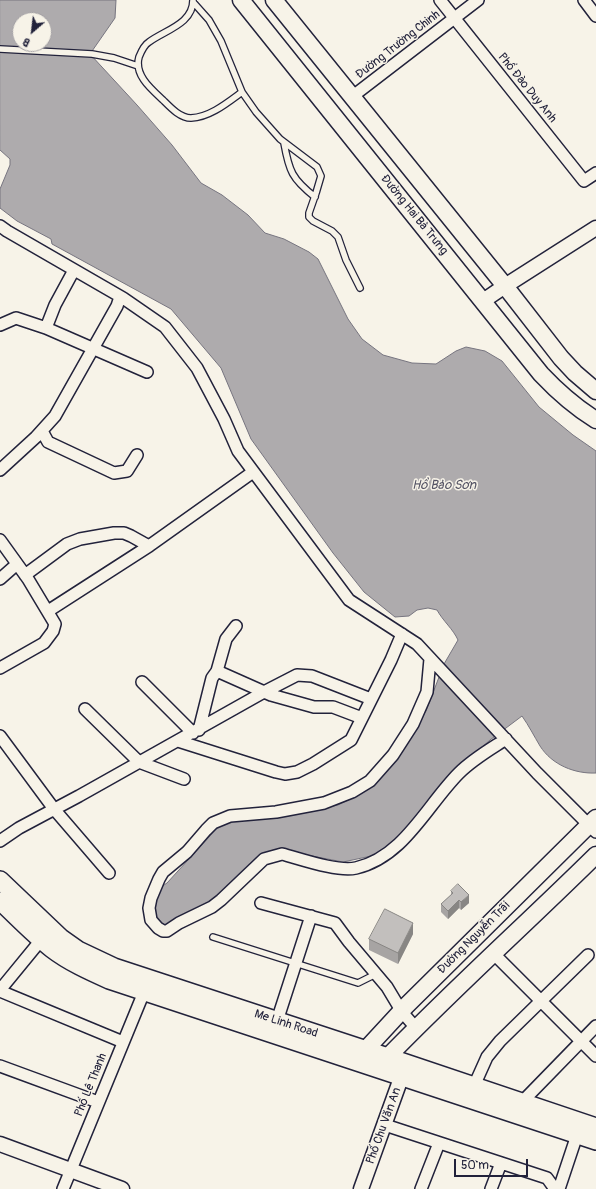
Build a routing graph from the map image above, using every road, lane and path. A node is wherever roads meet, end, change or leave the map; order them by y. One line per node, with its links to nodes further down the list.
1 (242, 0): 22 (main road, Đường Hai Bà Trưng)
2 (274, 0): 12 (main road)
3 (440, 0): 8 (street, Phố Đào Duy Anh)
4 (478, 0): 8 (street, Đường Trường Chinh)
5 (584, 0): 7 (street)
6 (193, 1): 10 (lane); 11 (lane)
7 (596, 16)
8 (454, 18): 12 (street, Đường Trường Chinh); 14 (street, Phố Đào Duy Anh)
9 (0, 49): 10 (lane)
10 (138, 66): 11 (lane)
11 (242, 92): 13 (lane)
12 (352, 96): 19 (main road)
13 (284, 143): 15 (lane); 15 (lane)
14 (596, 173)
15 (315, 197): 20 (lane)
16 (0, 226): 18 (street)
17 (596, 228): 19 (street)
18 (74, 270): 21 (street); 24 (street)
19 (504, 286): 22 (street); 27 (main road)
20 (360, 288)
21 (120, 296): 25 (street); 32 (street)
22 (482, 301): 28 (main road, Đường Hai Bà Trưng)
23 (0, 325): 24 (street)
24 (46, 328): 25 (street)
25 (93, 349): 26 (street); 29 (street)
26 (147, 372)
27 (596, 391)
28 (596, 420)
29 (42, 430): 30 (street); 31 (street)
30 (137, 455)
31 (0, 470)
32 (253, 472): 34 (street); 40 (street)
33 (0, 540): 35 (street)
34 (149, 546): 36 (street); 38 (street)
35 (17, 564): 36 (street); 37 (street)
36 (25, 575): 38 (street)
37 (0, 580)
38 (48, 611): 42 (street)
39 (236, 626): 43 (street)
40 (402, 634): 41 (street); 46 (street)
41 (433, 661): 51 (street); 51 (street)
42 (0, 668)
43 (216, 671): 45 (street); 49 (street)
44 (142, 682): 49 (street)
45 (264, 692): 46 (street); 48 (street); 49 (street)
46 (371, 699): 48 (street)
47 (85, 709): 53 (street)
48 (362, 718): 52 (street)
49 (196, 731): 52 (street)
50 (0, 736): 55 (street)
51 (504, 738): 56 (street)
52 (178, 741): 53 (street)
53 (139, 762): 54 (street); 55 (street)
54 (184, 779)
55 (54, 809): 57 (street); 59 (street)
56 (594, 825): 74 (main road, Đường Nguyễn Trãi)
57 (0, 841)
58 (596, 855): 67 (main road, Đường Nguyễn Trãi)
59 (109, 873)
60 (0, 880): 61 (main road, Me Linh Road)
61 (19, 898): 62 (street); 75 (main road, Me Linh Road)
62 (1, 902): 66 (main road, Me Linh Road)
63 (261, 903): 64 (street)
64 (311, 916): 69 (street); 70 (street)
65 (213, 938): 69 (lane)
66 (41, 940): 71 (street); 72 (main road, Me Linh Road)
67 (494, 954): 73 (street); 77 (main road, Đường Nguyễn Trãi)
68 (588, 955): 73 (street)
69 (295, 964): 70 (lane); 75 (street)
70 (376, 974): 74 (street)
71 (0, 991): 79 (street)
72 (144, 992): 79 (street, Phố Lê Thanh); 80 (main road, Me Linh Road)
73 (542, 1002): 78 (street); 85 (street)
74 (402, 1012): 77 (street); 80 (main road, Đường Nguyễn Trãi)
75 (277, 1021): 80 (main road, Me Linh Road)
76 (596, 1026): 78 (street)
77 (416, 1028): 82 (main road, Đường Nguyễn Trãi)
78 (581, 1041): 81 (street); 87 (street)
79 (123, 1042): 86 (street, Phố Lê Thanh)
80 (360, 1055): 82 (main road, Me Linh Road)
81 (596, 1056)
82 (382, 1063): 84 (main road, Me Linh Road)
83 (0, 1066): 86 (street)
84 (404, 1070): 85 (main road, Me Linh Road); 88 (street, Phố Chu Văn An); 90 (main road, Me Linh Road)
85 (474, 1086): 87 (main road, Me Linh Road)
86 (98, 1102): 95 (street, Phố Lê Thanh)
87 (522, 1102): 89 (main road, Me Linh Road)
88 (385, 1125): 92 (street); 98 (street, Phố Chu Văn An)
89 (596, 1126)
90 (577, 1135): 91 (main road, Me Linh Road); 102 (street)
91 (596, 1141)
92 (439, 1143): 94 (street); 99 (street)
93 (0, 1144): 95 (street)
94 (502, 1163): 100 (street); 101 (street)
95 (70, 1170): 96 (street, Phố Lê Thanh); 97 (street)
96 (63, 1189)
97 (122, 1189)
98 (361, 1189)
99 (421, 1189)
100 (491, 1189)
101 (555, 1189)
102 (559, 1189)

